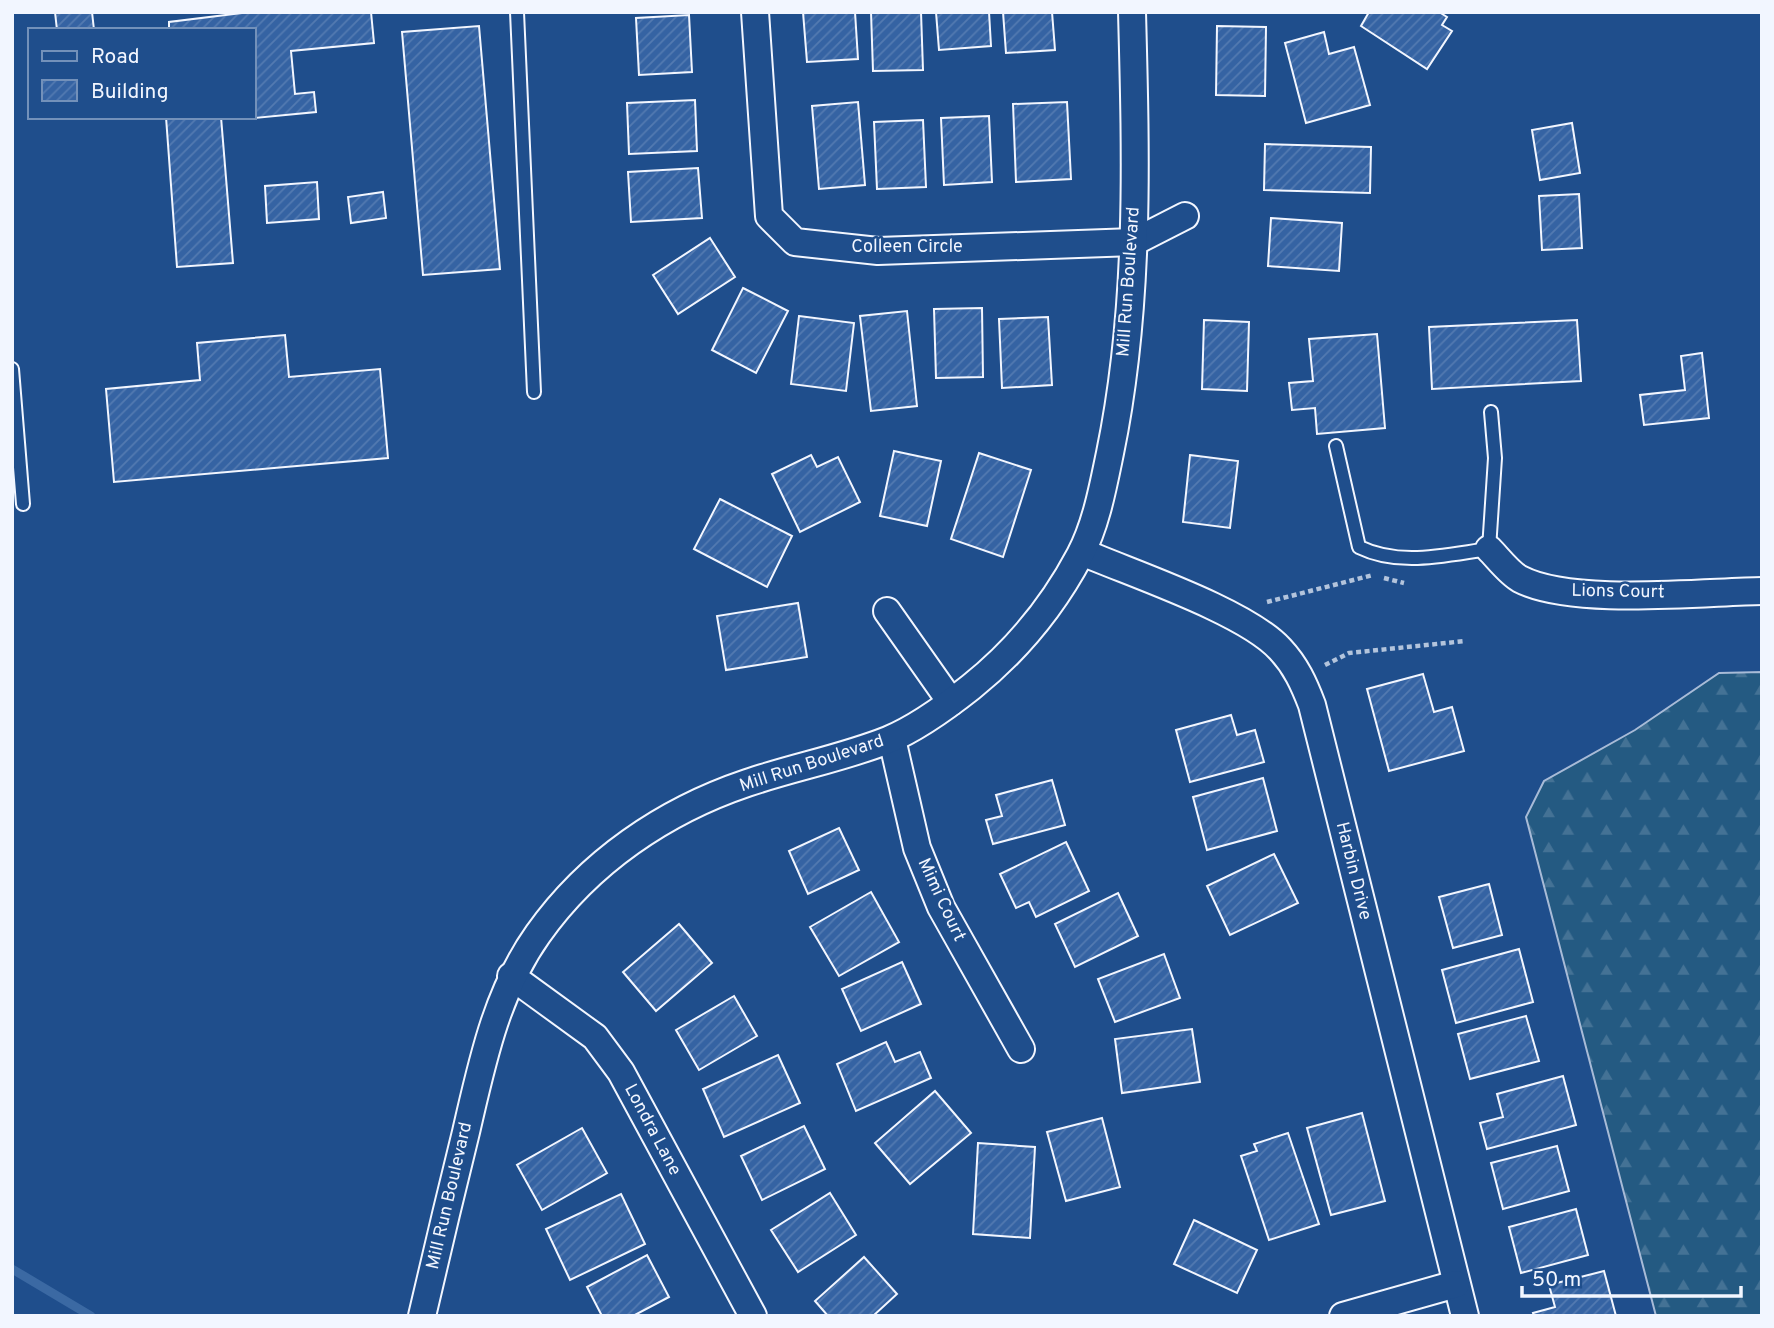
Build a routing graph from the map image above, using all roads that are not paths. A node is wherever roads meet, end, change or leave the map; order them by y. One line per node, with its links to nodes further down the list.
1 (517, 12): 7 (lane)
2 (755, 12): 5 (street, Colleen Circle)
3 (1132, 12): 5 (street, Mill Run Boulevard)
4 (1185, 216): 5 (street)
5 (1135, 242): 12 (street, Mill Run Boulevard)
6 (12, 369): 10 (lane)
7 (534, 392)
8 (1491, 412): 11 (lane)
9 (1336, 446): 11 (lane)
10 (23, 504)
11 (1489, 549): 13 (street, Lions Court)
12 (1082, 552): 15 (street, Mill Run Boulevard); 19 (street, Harbin Drive)
13 (1762, 590)
14 (887, 611): 15 (street)
15 (951, 702): 16 (street, Mill Run Boulevard)
16 (892, 739): 17 (street, Mill Run Boulevard); 18 (street, Mimi Court)
17 (511, 976): 20 (street, Mill Run Boulevard); 21 (street, Londra Lane)
18 (1021, 1049)
19 (1456, 1284): 22 (street); 23 (street, Harbin Drive)
20 (422, 1316)
21 (753, 1316)
22 (1343, 1316)
23 (1465, 1316)

